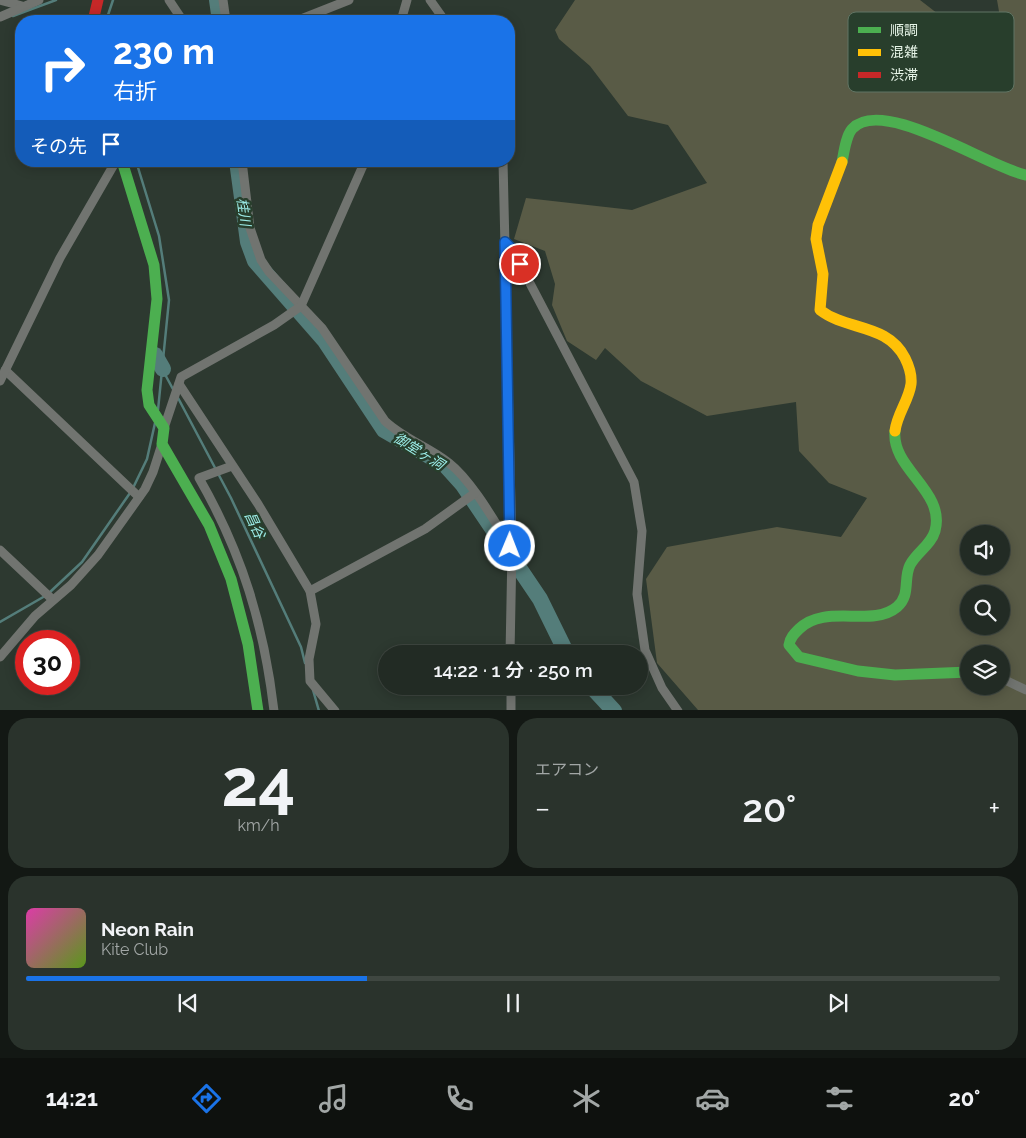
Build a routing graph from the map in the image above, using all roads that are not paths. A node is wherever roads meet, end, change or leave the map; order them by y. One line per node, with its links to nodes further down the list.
1 (0, 0): 9 (street)
2 (39, 0): 9 (street)
3 (98, 0): 10 (street)
4 (169, 0): 11 (street)
5 (223, 0): 12 (street)
6 (348, 0): 13 (street)
7 (407, 0): 14 (street)
8 (430, 0): 15 (street)
9 (22, 6): 16 (street)
10 (94, 15)
11 (179, 15)
12 (225, 15)
13 (311, 15)
14 (403, 15)
15 (441, 15)
16 (0, 17)
17 (113, 167): 25 (street)
18 (124, 167): 28 (street)
19 (243, 167): 24 (street)
20 (362, 167): 24 (street)
21 (503, 167): 23 (street)
22 (1026, 175): 39 (street)
23 (505, 242): 33 (street); 47 (street)
24 (301, 306): 27 (street); 31 (street)
25 (5, 370): 26 (street); 32 (street)
26 (0, 380)
27 (179, 384): 28 (street); 30 (street)
28 (164, 428): 29 (street)
29 (162, 444): 32 (street); 43 (street)
30 (232, 466): 35 (street); 44 (street)
31 (475, 493): 33 (street); 35 (street)
32 (139, 497): 36 (street)
33 (510, 546): 37 (street)
34 (0, 550): 36 (street)
35 (310, 591): 45 (street)
36 (53, 600): 38 (street)
37 (510, 645)
38 (0, 657)
39 (960, 672)
40 (1010, 682): 41 (street)
41 (1026, 690)
42 (511, 695): 46 (street)
43 (258, 710)
44 (274, 710)
45 (335, 710)
46 (510, 710)
47 (678, 710)

